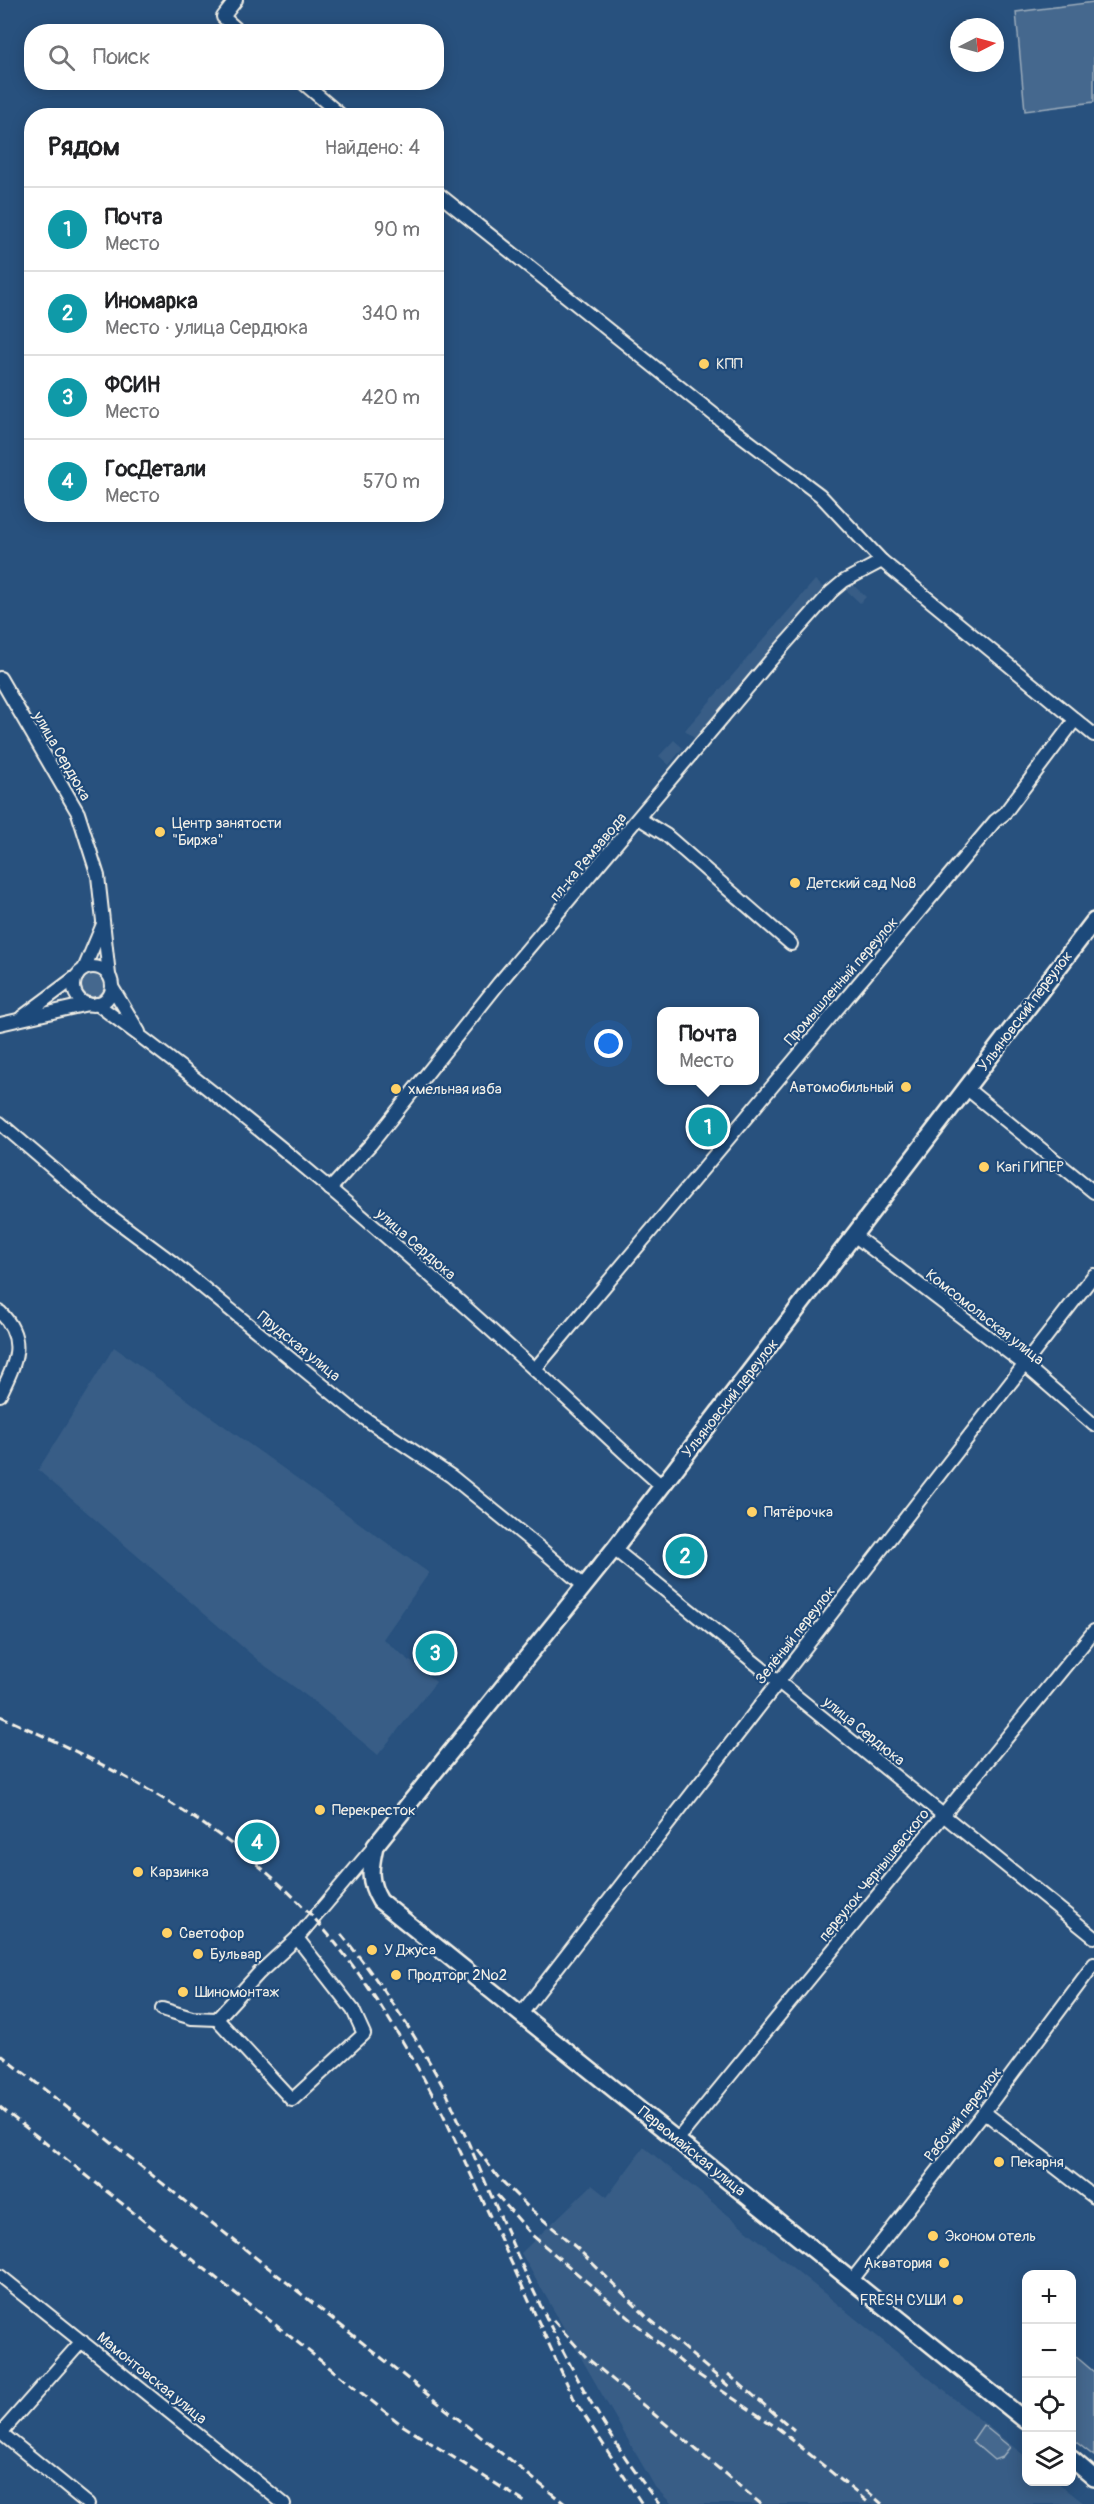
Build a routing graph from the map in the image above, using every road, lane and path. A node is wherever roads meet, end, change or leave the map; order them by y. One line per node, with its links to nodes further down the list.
1 (236, 0): 2 (street)
2 (231, 24)
3 (311, 90): 4 (street)
4 (333, 108)
5 (444, 198): 6 (street)
6 (882, 561): 8 (street); 10 (street, пл-ка Ремзавода)
7 (0, 678): 11 (street, улица Сердюка)
8 (1075, 720): 9 (street); 28 (street, Промышленный переулок)
9 (1094, 735)
10 (640, 819): 13 (street); 22 (street, пл-ка Ремзавода)
11 (103, 923): 14 (street); 15 (street, улица Сердюка)
12 (1093, 925): 20 (main road, Ульяновский переулок)
13 (792, 944)
14 (80, 973): 15 (street); 16 (street); 17 (street)
15 (110, 981): 16 (street); 19 (street)
16 (92, 1004): 17 (street); 19 (street, улица Сердюка)
17 (19, 1020): 18 (street)
18 (0, 1024)
19 (141, 1036): 22 (street, улица Сердюка)
20 (966, 1088): 23 (street); 24 (main road, Ульяновский переулок)
21 (0, 1123): 33 (street, Прудская улица)
22 (330, 1189): 28 (street, улица Сердюка)
23 (1094, 1192)
24 (855, 1236): 27 (street, Комсомольская улица); 31 (main road, Ульяновский переулок)
25 (1094, 1275): 27 (street, Зелёный переулок)
26 (0, 1312): 29 (street)
27 (1025, 1365): 30 (street, Комсомольская улица); 35 (street, Зелёный переулок)
28 (535, 1369): 31 (street, улица Сердюка)
29 (0, 1395)
30 (1094, 1425)
31 (662, 1486): 32 (main road, Ульяновский переулок)
32 (614, 1549): 33 (main road, Ульяновский переулок); 35 (street, улица Сердюка)
33 (584, 1587): 37 (main road, Ульяновский переулок)
34 (1094, 1631): 36 (street, переулок Чернышевского)
35 (778, 1680): 36 (street, улица Сердюка); 43 (street, Зелёный переулок)
36 (943, 1813): 40 (street, улица Сердюка); 46 (street, переулок Чернышевского)
37 (375, 1846): 38 (main road, Ульяновский переулок); 39 (street)
38 (369, 1874): 43 (main road, Первомайская улица)
39 (297, 1938): 44 (street); 44 (street)
40 (1094, 1938)
41 (1094, 1964): 45 (street, Рабочий переулок)
42 (162, 2008): 44 (street)
43 (521, 2014): 46 (main road, Первомайская улица)
44 (217, 2019)
45 (984, 2112): 47 (street); 49 (street, Рабочий переулок)
46 (678, 2139): 49 (main road, Первомайская улица)
47 (1094, 2197)
48 (0, 2276): 50 (street, Мамонтовская улица)
49 (852, 2280): 51 (main road, Первомайская улица)
50 (82, 2342): 52 (street); 56 (street, Мамонтовская улица)
51 (1022, 2418)
52 (0, 2434): 55 (street)
53 (1076, 2463): 54 (main road)
54 (1094, 2478)
55 (88, 2504)
56 (284, 2504)

